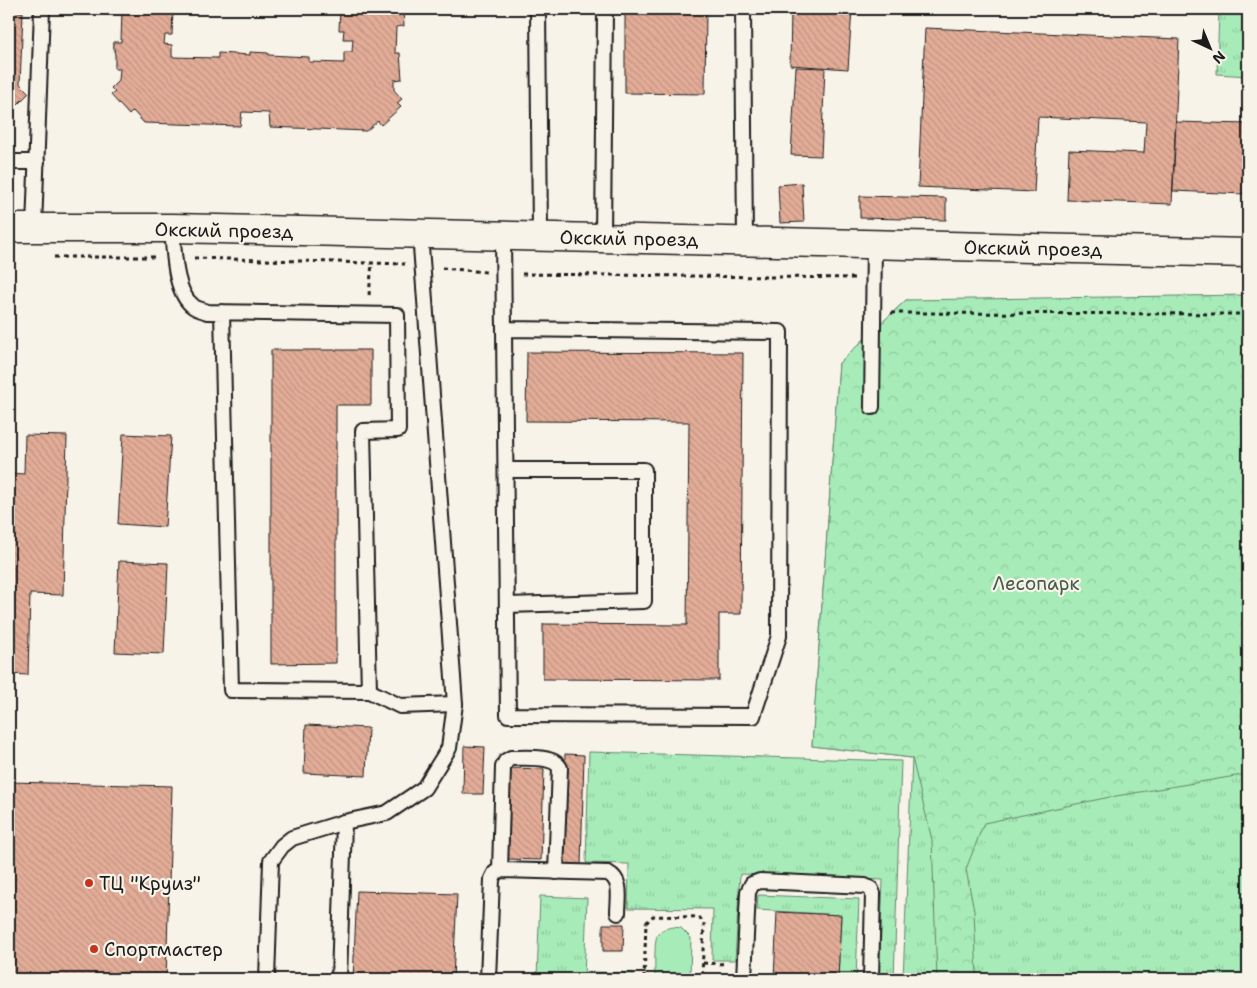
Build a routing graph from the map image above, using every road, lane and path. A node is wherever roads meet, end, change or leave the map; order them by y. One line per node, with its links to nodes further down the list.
1 (42, 9): 6 (lane)
2 (538, 9): 11 (lane)
3 (605, 9): 12 (lane)
4 (743, 9): 13 (lane)
5 (9, 162): 6 (lane)
6 (37, 162): 7 (lane)
7 (22, 228): 8 (street, Окский проезд)
8 (172, 228): 9 (street, Окский проезд); 17 (lane)
9 (420, 233): 10 (street, Окский проезд); 32 (lane)
10 (504, 235): 11 (street, Окский проезд); 21 (lane)
11 (540, 236): 12 (street, Окский проезд)
12 (603, 238): 13 (street, Окский проезд)
13 (745, 241): 14 (street, Окский проезд)
14 (874, 244): 15 (street, Окский проезд); 22 (lane)
15 (1248, 253)
16 (48, 257): 17 (path)
17 (174, 258): 18 (path); 23 (lane)
18 (372, 263): 19 (path); 26 (path)
19 (405, 264)
20 (440, 268): 21 (path)
21 (504, 273): 22 (path); 27 (lane)
22 (874, 278): 24 (lane)
23 (222, 312): 26 (lane); 31 (lane)
24 (873, 313): 25 (path); 28 (lane)
25 (1248, 314)
26 (367, 316): 31 (lane)
27 (504, 330): 29 (lane); 30 (lane)
28 (872, 407)
29 (506, 470): 30 (lane); 30 (lane)
30 (507, 604)
31 (369, 691): 32 (lane)
32 (455, 704): 33 (lane)
33 (344, 822): 37 (lane); 38 (lane)
34 (500, 870): 35 (lane); 35 (lane); 39 (lane)
35 (556, 872): 36 (lane)
36 (618, 913)
37 (267, 979)
38 (339, 979)
39 (488, 979)
40 (644, 979): 41 (path)
41 (702, 979)
42 (744, 979): 43 (lane)
43 (871, 979)

